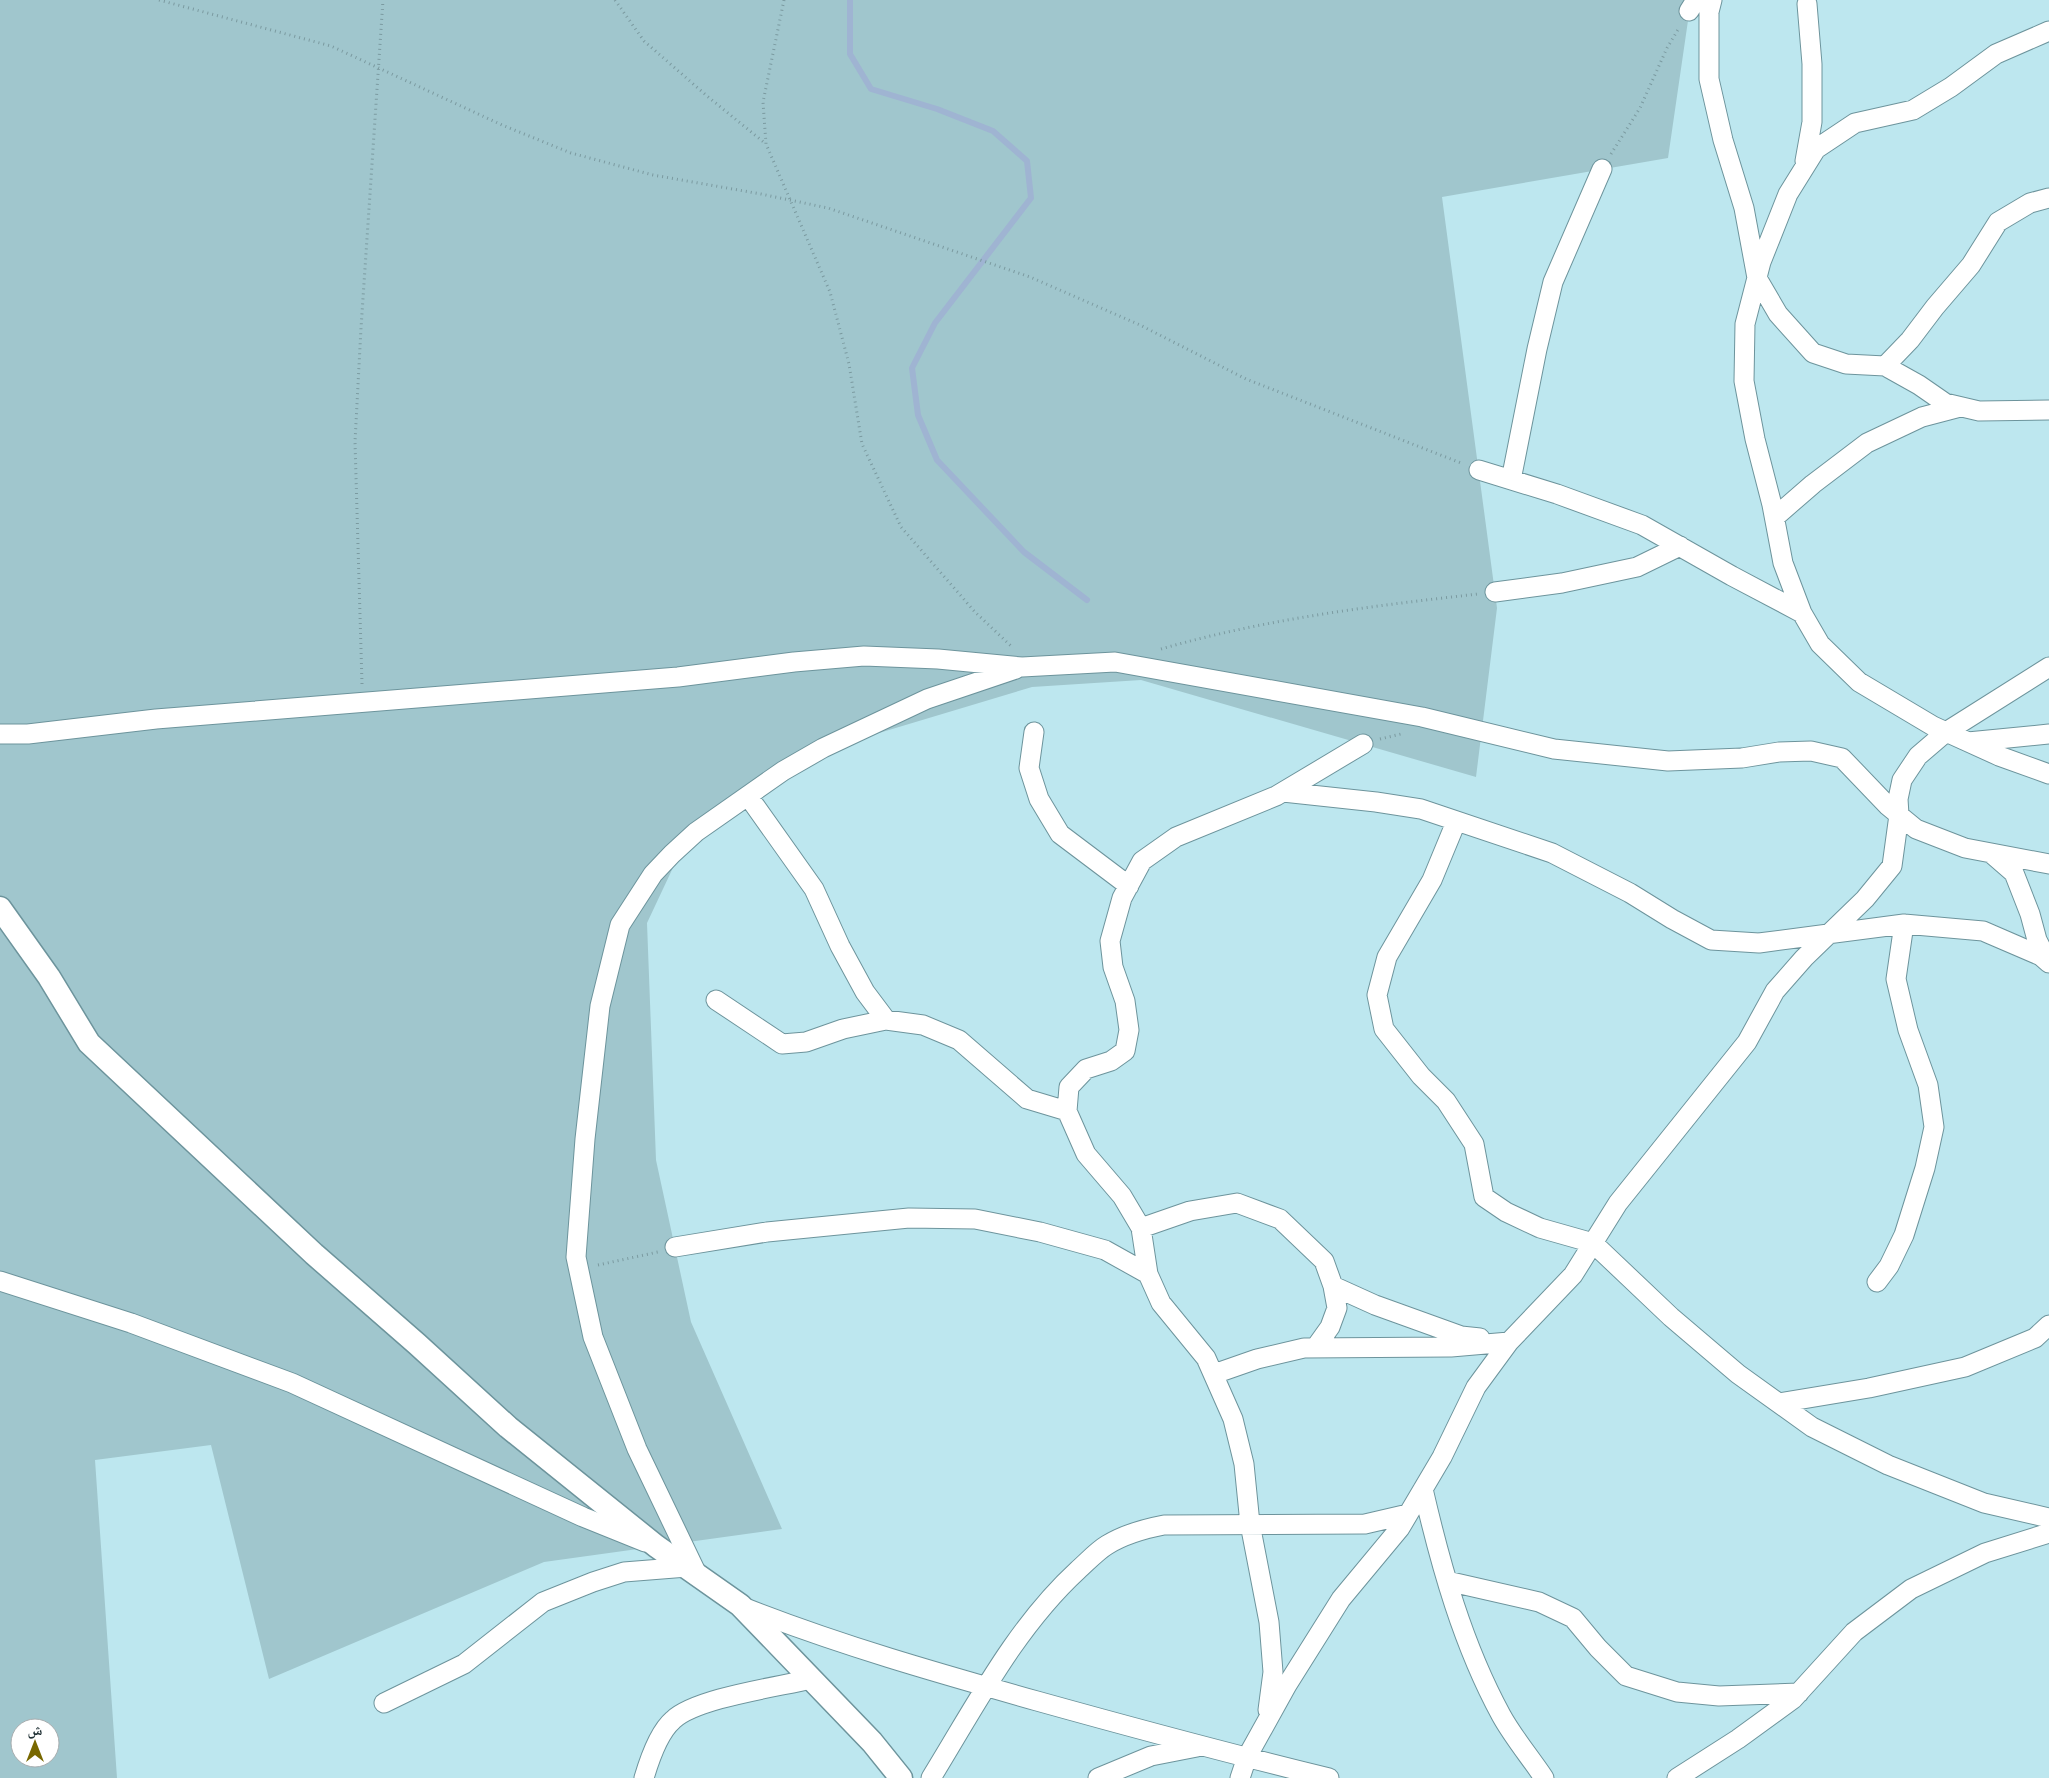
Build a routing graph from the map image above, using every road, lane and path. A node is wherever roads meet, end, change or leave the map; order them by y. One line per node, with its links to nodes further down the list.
1 (159, 0): 9 (path)
2 (383, 0): 9 (path)
3 (615, 0): 10 (path)
4 (784, 0): 10 (path)
5 (1712, 0): 15 (street)
6 (1806, 4): 12 (street)
7 (1693, 5): 11 (path)
8 (2049, 31): 12 (street)
9 (379, 68): 14 (path); 28 (path)
10 (766, 144): 14 (path)
11 (1602, 169): 20 (street)
12 (1803, 170): 15 (street)
13 (2049, 198): 16 (street)
14 (790, 200): 19 (path); 26 (path)
15 (1757, 278): 16 (street); 21 (street)
16 (1885, 366): 17 (street)
17 (1960, 407): 18 (street); 21 (street)
18 (2049, 410)
19 (1479, 470): 20 (street)
20 (1510, 480): 22 (street)
21 (1775, 518): 24 (street)
22 (1680, 546): 23 (street); 24 (street)
23 (1495, 592): 25 (path)
24 (1802, 613): 30 (street)
25 (1152, 652)
26 (1028, 667): 28 (street); 37 (street); 38 (street)
27 (2049, 667): 30 (street)
28 (362, 702): 31 (street)
29 (1034, 732): 42 (street)
30 (1946, 732): 33 (street); 38 (street)
31 (0, 734)
32 (2049, 734): 33 (street)
33 (1968, 742): 35 (street)
34 (1363, 744): 36 (street)
35 (2049, 774)
36 (1283, 792): 39 (street); 42 (street)
37 (748, 796): 48 (street); 53 (street)
38 (1899, 815): 40 (street); 45 (street)
39 (1456, 822): 45 (street); 51 (street)
40 (1990, 853): 41 (street); 46 (street)
41 (2049, 864)
42 (1129, 886): 49 (street)
43 (0, 908): 68 (street)
44 (1904, 924): 45 (street); 46 (street); 56 (street)
45 (1828, 935): 51 (street)
46 (2049, 963)
47 (716, 1000): 48 (street)
48 (886, 1020): 49 (street)
49 (1067, 1111): 50 (street)
50 (1141, 1228): 54 (street); 57 (street)
51 (1593, 1243): 59 (street); 62 (street)
52 (675, 1248): 53 (path); 54 (street)
53 (578, 1270): 69 (street)
54 (1148, 1274): 61 (street)
55 (0, 1281): 68 (street)
56 (1877, 1282)
57 (1333, 1286): 59 (street); 60 (street)
58 (2049, 1325): 62 (street)
59 (1509, 1342): 60 (street); 63 (street)
60 (1316, 1348): 61 (street)
61 (1214, 1374): 66 (street)
62 (1779, 1403): 65 (street)
63 (1423, 1489): 64 (street); 70 (street)
64 (1408, 1514): 66 (street); 76 (street)
65 (2049, 1518)
66 (1250, 1524): 73 (street); 76 (street)
67 (2049, 1533): 74 (street)
68 (656, 1546): 69 (street)
69 (692, 1570): 71 (street); 75 (street)
70 (1447, 1581): 74 (street); 85 (street)
71 (740, 1605): 72 (street); 73 (street)
72 (811, 1680): 79 (street); 80 (street)
73 (985, 1686): 77 (street); 81 (street)
74 (1799, 1693): 86 (street)
75 (384, 1704)
76 (1267, 1722): 78 (street)
77 (1200, 1746): 78 (street); 82 (street)
78 (1247, 1757): 83 (street); 84 (street)
79 (644, 1778)
80 (901, 1778)
81 (931, 1778)
82 (1098, 1778)
83 (1240, 1778)
84 (1329, 1778)
85 (1544, 1778)
86 (1677, 1778)

